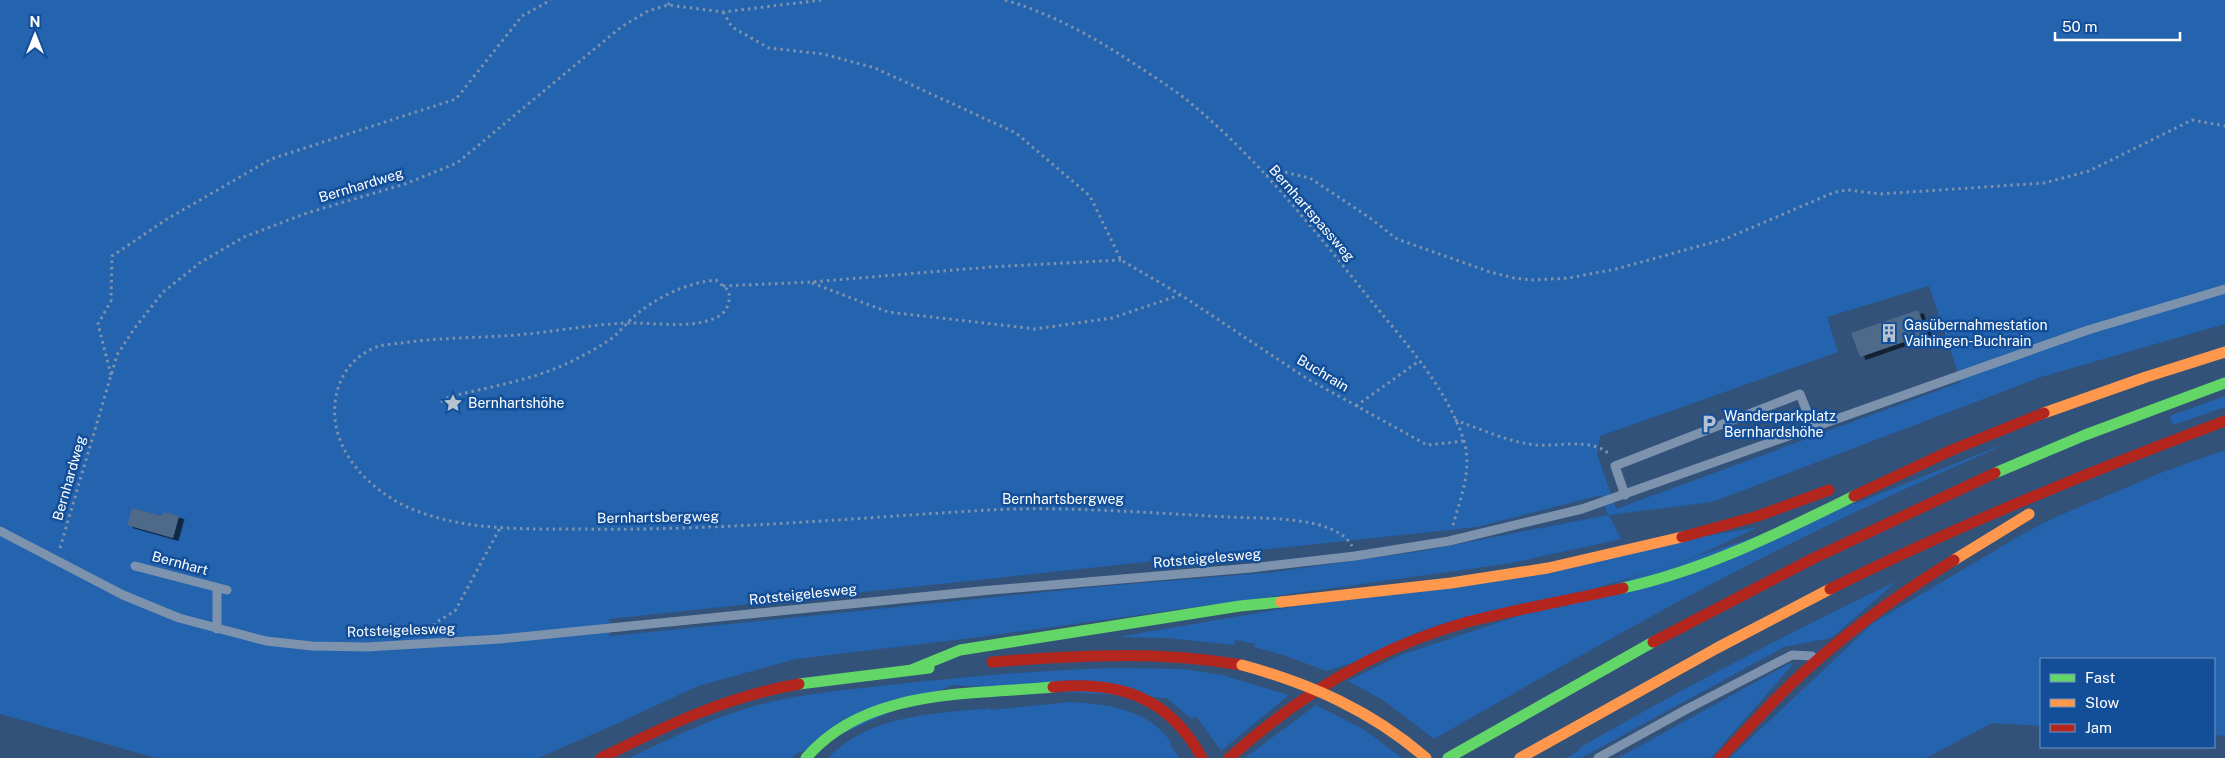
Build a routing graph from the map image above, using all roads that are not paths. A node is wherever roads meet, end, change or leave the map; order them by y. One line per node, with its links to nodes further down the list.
1 (2225, 289): 5 (lane, Rotsteigelesweg)
2 (2225, 352): 6 (highway)
3 (2225, 383): 25 (highway)
4 (2225, 421): 8 (highway)
5 (1813, 427): 10 (lane, Rotsteigelesweg); 10 (lane)
6 (1912, 468): 7 (highway); 23 (highway)
7 (1874, 472)
8 (2056, 486): 16 (highway); 26 (highway)
9 (1836, 488): 19 (highway)
10 (1624, 495): 15 (lane, Rotsteigelesweg)
11 (0, 531): 15 (lane, Rotsteigelesweg)
12 (135, 566): 13 (lane, Bernhart)
13 (217, 588): 14 (lane, Bernhart); 15 (lane, Bernhart)
14 (227, 590)
15 (216, 629)
16 (1821, 656): 27 (lane); 28 (highway)
17 (979, 663): 24 (highway, bridge)
18 (950, 666): 19 (highway)
19 (911, 670): 20 (highway)
20 (600, 758)
21 (806, 758): 22 (highway)
22 (1202, 758)
23 (1229, 758)
24 (1426, 758)
25 (1448, 758)
26 (1520, 758)
27 (1598, 758)
28 (1720, 758)

